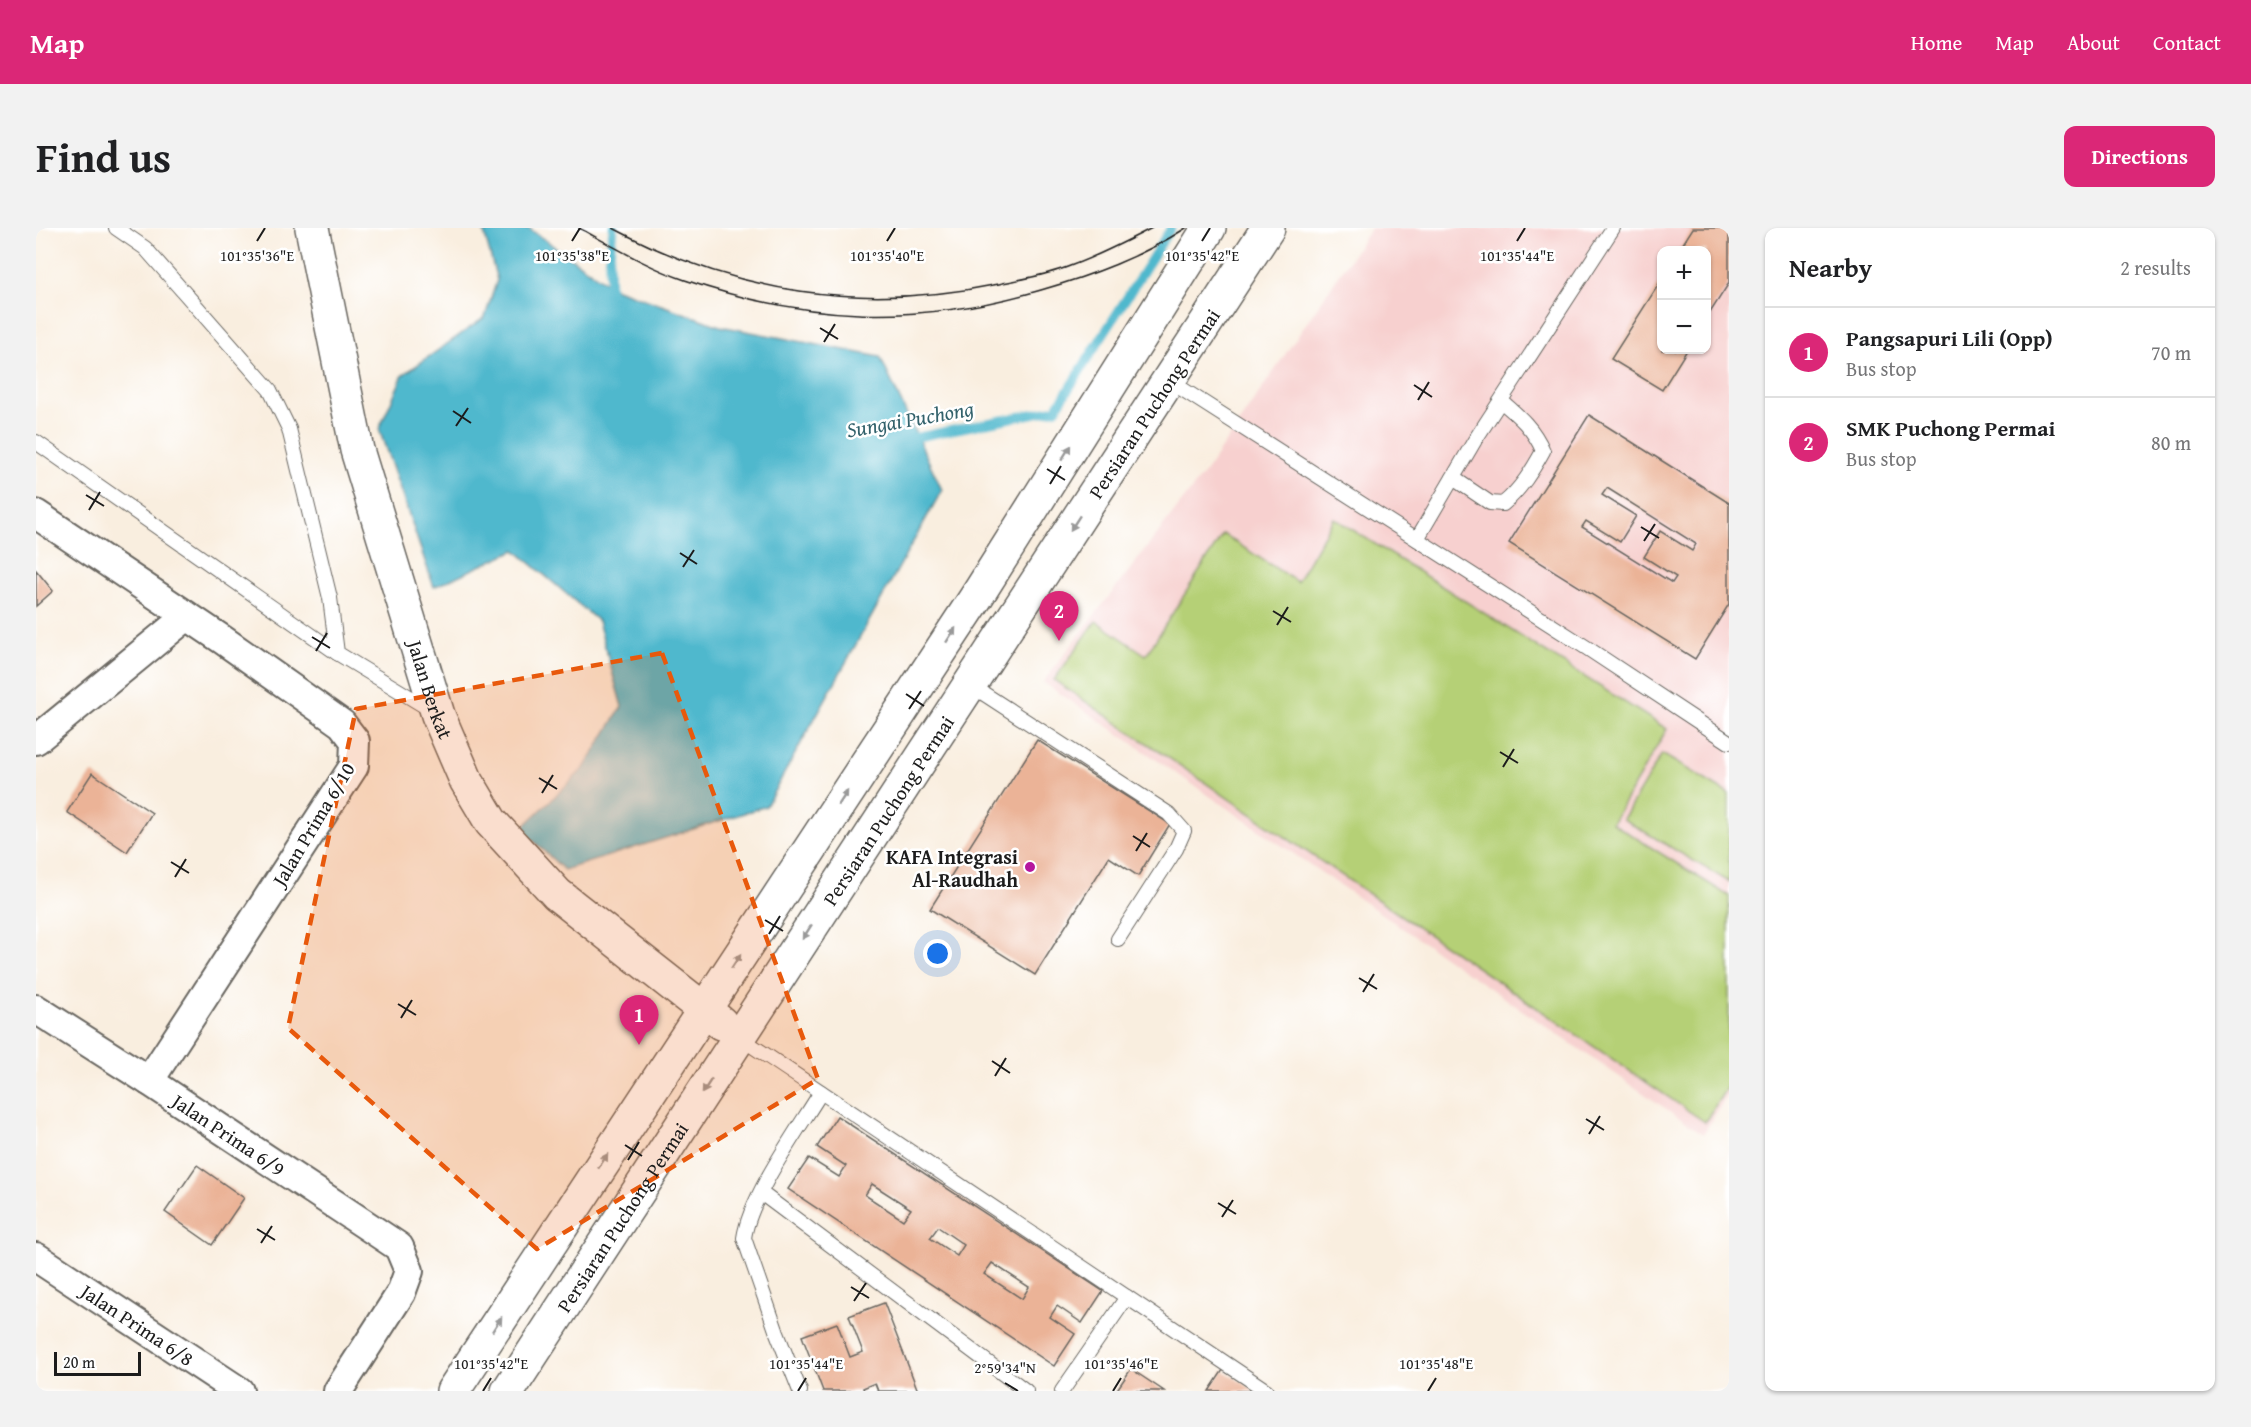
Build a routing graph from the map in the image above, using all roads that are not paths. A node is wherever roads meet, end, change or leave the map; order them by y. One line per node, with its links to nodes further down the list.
1 (116, 228): 13 (lane)
2 (312, 228): 15 (main road, Jalan Berkat)
3 (1209, 228): 20 (main road, one-way to 3)
4 (1268, 228): 6 (main road, Persiaran Puchong Permai)
5 (1613, 228): 7 (lane)
6 (1168, 380): 11 (lane); 14 (main road, Persiaran Puchong Permai, one-way to 14)
7 (1501, 401): 9 (lane); 9 (lane)
8 (36, 442): 13 (lane)
9 (1453, 478): 11 (lane)
10 (36, 514): 12 (street, Jalan Prima 6/10)
11 (1417, 539): 17 (lane)
12 (186, 617): 16 (street); 22 (street, Jalan Prima 6/10)
13 (337, 653): 15 (lane)
14 (969, 684): 18 (lane); 21 (main road, Persiaran Puchong Permai, one-way to 21)
15 (438, 715): 20 (main road, Jalan Berkat)
16 (36, 740)
17 (1729, 742)
18 (1118, 939)
19 (36, 1010): 22 (street, Jalan Prima 6/9)
20 (704, 1010): 21 (main road, Jalan Berkat); 29 (main road, one-way to 20)
21 (739, 1037): 23 (lane); 30 (main road, Persiaran Puchong Permai, one-way to 30)
22 (149, 1081): 28 (street, Jalan Prima 6/9)
23 (821, 1092): 24 (lane); 26 (lane)
24 (761, 1193): 31 (lane); 32 (lane)
25 (36, 1257): 27 (street, Jalan Prima 6/8)
26 (1127, 1298): 33 (lane); 34 (lane)
27 (239, 1391)
28 (338, 1391)
29 (453, 1391)
30 (508, 1391)
31 (800, 1391)
32 (1026, 1391)
33 (1062, 1391)
34 (1267, 1391)

